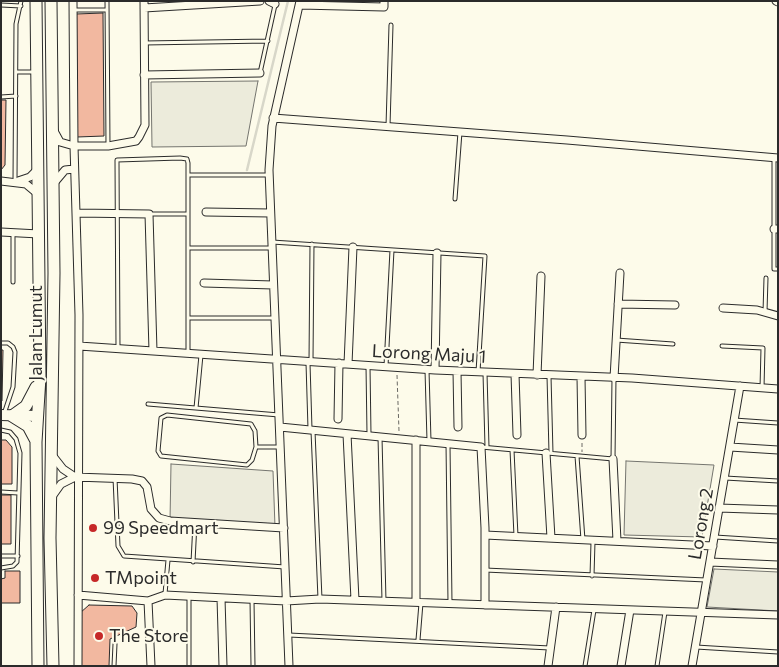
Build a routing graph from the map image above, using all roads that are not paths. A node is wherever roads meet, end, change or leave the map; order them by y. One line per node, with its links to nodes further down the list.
1 (36, 1): 20 (main road, Jalan Lumut)
2 (51, 1): 27 (main road, Jalan Lumut)
3 (73, 1): 14 (street)
4 (108, 1): 15 (lane)
5 (260, 1): 8 (street)
6 (384, 1): 10 (street)
7 (21, 3): 12 (lane); 19 (lane)
8 (213, 3): 11 (street)
9 (272, 3): 17 (lane)
10 (300, 3): 25 (street)
11 (177, 4): 13 (street)
12 (1, 5)
13 (144, 5): 18 (street)
14 (73, 10): 15 (lane); 29 (street)
15 (107, 10): 30 (lane)
16 (391, 25): 26 (lane)
17 (268, 41): 18 (lane); 21 (lane)
18 (144, 42): 22 (street)
19 (16, 72): 20 (lane); 24 (lane)
20 (37, 72): 32 (main road, Jalan Lumut)
21 (260, 73): 22 (street)
22 (144, 75): 30 (street)
23 (1, 96): 24 (lane)
24 (16, 96): 37 (lane)
25 (273, 118): 26 (street); 35 (street)
26 (388, 127): 28 (street)
27 (53, 130): 29 (street); 38 (main road, Jalan Lumut)
28 (460, 132): 31 (street); 41 (lane)
29 (74, 146): 30 (street); 33 (street)
30 (108, 146)
31 (776, 158): 39 (lane)
32 (39, 168): 37 (street); 40 (main road, Jalan Lumut)
33 (74, 168): 38 (street); 43 (street)
34 (188, 175): 35 (lane); 44 (lane); 47 (lane)
35 (269, 175): 45 (street)
36 (1, 181): 37 (street)
37 (15, 181): 40 (street)
38 (53, 184): 99 (main road, Jalan Lumut)
39 (776, 194): 48 (lane)
40 (39, 196): 51 (main road, Jalan Lumut)
41 (455, 199)
42 (206, 212): 45 (street)
43 (78, 213): 44 (street); 75 (street)
44 (117, 213): 46 (street); 77 (lane)
45 (270, 213): 53 (street)
46 (148, 214): 47 (lane); 78 (street)
47 (188, 214): 55 (lane)
48 (776, 229): 58 (lane)
49 (1, 232): 50 (street)
50 (13, 232): 51 (street); 62 (lane)
51 (39, 234): 93 (main road, Jalan Lumut)
52 (312, 244): 53 (lane); 54 (lane); 82 (lane)
53 (272, 245): 55 (lane); 64 (street)
54 (353, 247): 56 (lane); 84 (street)
55 (188, 248): 70 (lane)
56 (392, 250): 57 (lane); 86 (lane)
57 (437, 253): 87 (street); 89 (lane)
58 (778, 269)
59 (620, 273): 65 (street)
60 (541, 276): 91 (street)
61 (766, 278): 68 (lane)
62 (13, 282)
63 (204, 283): 64 (street)
64 (273, 285): 71 (street)
65 (618, 304): 66 (street); 72 (street)
66 (675, 304)
67 (723, 308): 68 (street)
68 (765, 312): 69 (street)
69 (778, 316)
70 (188, 318): 71 (lane); 79 (lane)
71 (275, 318): 81 (street)
72 (616, 340): 74 (lane); 95 (street)
73 (1, 343): 102 (lane)
74 (673, 344)
75 (79, 346): 77 (street, Lorong Maju 1); 132 (street)
76 (722, 346): 97 (lane)
77 (118, 348): 78 (street, Lorong Maju 1)
78 (153, 351): 79 (street, Lorong Maju 1)
79 (188, 353): 80 (street, Lorong Maju 1)
80 (201, 354): 81 (street, Lorong Maju 1); 101 (lane)
81 (277, 359): 82 (street, Lorong Maju 1); 103 (street)
82 (310, 361): 83 (street, Lorong Maju 1); 111 (lane)
83 (339, 363): 84 (street, Lorong Maju 1); 105 (street)
84 (348, 364): 85 (street, Lorong Maju 1)
85 (368, 365): 86 (street, Lorong Maju 1); 115 (lane)
86 (386, 366): 87 (street, Lorong Maju 1)
87 (431, 369): 88 (street, Lorong Maju 1); 120 (lane)
88 (457, 371): 89 (street, Lorong Maju 1); 109 (street)
89 (482, 372): 90 (street, Lorong Maju 1); 123 (lane)
90 (515, 374): 91 (street, Lorong Maju 1); 113 (street)
91 (536, 375): 92 (street, Lorong Maju 1)
92 (549, 376): 94 (street, Lorong Maju 1); 128 (lane)
93 (40, 377): 102 (main road); 104 (main road, Jalan Lumut)
94 (581, 377): 95 (street, Lorong Maju 1); 114 (street)
95 (614, 378): 96 (street, Lorong Maju 1); 131 (lane)
96 (740, 386): 97 (street, Lorong Maju 1); 106 (street, Lorong 2)
97 (762, 388): 98 (street, Lorong Maju 1)
98 (778, 389)
99 (54, 391): 104 (main road); 119 (main road, Jalan Lumut)
100 (148, 404): 101 (lane)
101 (196, 408): 103 (lane)
102 (6, 415): 104 (street); 118 (main road)
103 (279, 415): 108 (street)
104 (37, 416): 118 (main road, Jalan Lumut); 119 (main road)
105 (338, 419)
106 (734, 420): 107 (lane); 124 (street, Lorong 2)
107 (778, 423)
108 (280, 427): 111 (street); 125 (street)
109 (458, 427)
110 (1, 430): 137 (lane)
111 (312, 430): 112 (street); 171 (lane)
112 (347, 434): 115 (street); 173 (street)
113 (517, 435)
114 (582, 435)
115 (369, 436): 116 (street)
116 (380, 437): 117 (street); 175 (lane)
117 (416, 440): 120 (street); 176 (street)
118 (36, 442): 158 (main road, Jalan Lumut)
119 (52, 442): 129 (main road, Jalan Lumut)
120 (429, 442): 121 (street)
121 (448, 444): 123 (street); 177 (lane)
122 (256, 446): 122 (lane); 125 (lane)
123 (484, 447): 126 (lane); 143 (street)
124 (730, 447): 127 (street); 134 (street, Lorong 2)
125 (281, 448): 142 (street)
126 (512, 450): 128 (lane); 144 (lane)
127 (778, 450)
128 (548, 453): 130 (lane); 147 (street)
129 (51, 454): 132 (street); 138 (main road, Jalan Lumut)
130 (580, 456): 131 (lane); 148 (lane)
131 (613, 459): 150 (street)
132 (76, 477): 133 (street); 138 (street); 167 (street)
133 (115, 478): 141 (street); 155 (lane)
134 (724, 478): 135 (lane); 139 (street, Lorong 2)
135 (778, 481)
136 (1, 492): 137 (lane)
137 (18, 493): 154 (lane)
138 (51, 498): 146 (main road, Jalan Lumut)
139 (719, 508): 140 (street); 145 (street, Lorong 2)
140 (778, 510)
141 (196, 523): 142 (street); 156 (lane)
142 (284, 528): 160 (street)
143 (485, 535): 144 (street); 162 (street)
144 (516, 537): 147 (street)
145 (714, 537): 151 (lane); 152 (street, Lorong 2)
146 (50, 538): 158 (main road); 165 (main road, Jalan Lumut)
147 (551, 538): 148 (street)
148 (583, 540): 149 (street)
149 (593, 540): 150 (street); 163 (lane)
150 (617, 541): 152 (street)
151 (778, 542)
152 (713, 546): 157 (street, Lorong 2)
153 (1, 556): 154 (lane)
154 (18, 556): 161 (lane)
155 (168, 560): 156 (lane); 166 (lane)
156 (193, 562): 160 (lane)
157 (710, 562): 159 (street); 164 (street, Lorong 2)
158 (36, 563): 181 (main road, Jalan Lumut)
159 (778, 565)
160 (285, 567): 174 (street)
161 (1, 568)
162 (485, 570): 163 (lane); 178 (street)
163 (592, 576): 164 (lane)
164 (707, 580): 184 (street, Lorong 2)
165 (52, 587): 181 (main road); 193 (main road, Jalan Lumut)
166 (165, 595): 168 (street); 172 (street)
167 (78, 596): 172 (street); 194 (street)
168 (189, 597): 169 (street); 197 (lane)
169 (221, 598): 170 (street); 198 (street)
170 (252, 599): 174 (street); 199 (lane)
171 (320, 599): 173 (street); 174 (street)
172 (148, 600): 196 (street)
173 (355, 600): 175 (street)
174 (286, 601): 186 (street)
175 (384, 601): 176 (street)
176 (419, 602): 177 (street); 187 (lane)
177 (450, 604): 178 (street)
178 (485, 605): 179 (street)
179 (556, 608): 180 (street); 190 (street)
180 (594, 609): 182 (street); 202 (lane)
181 (36, 610): 192 (main road, Jalan Lumut)
182 (630, 610): 183 (street); 203 (street)
183 (665, 612): 184 (street); 204 (lane)
184 (701, 613): 185 (street); 189 (street, Lorong 2)
185 (778, 616)
186 (288, 635): 187 (lane); 200 (street)
187 (418, 640): 190 (lane)
188 (114, 644): 195 (lane)
189 (696, 647): 191 (lane); 205 (street, Lorong 2)
190 (551, 648): 201 (street)
191 (778, 652)
192 (36, 663)
193 (53, 666)
194 (78, 666)
195 (114, 666)
196 (151, 666)
197 (189, 666)
198 (223, 666)
199 (253, 666)
200 (289, 666)
201 (548, 666)
202 (585, 666)
203 (622, 666)
204 (657, 666)
205 (692, 666)

